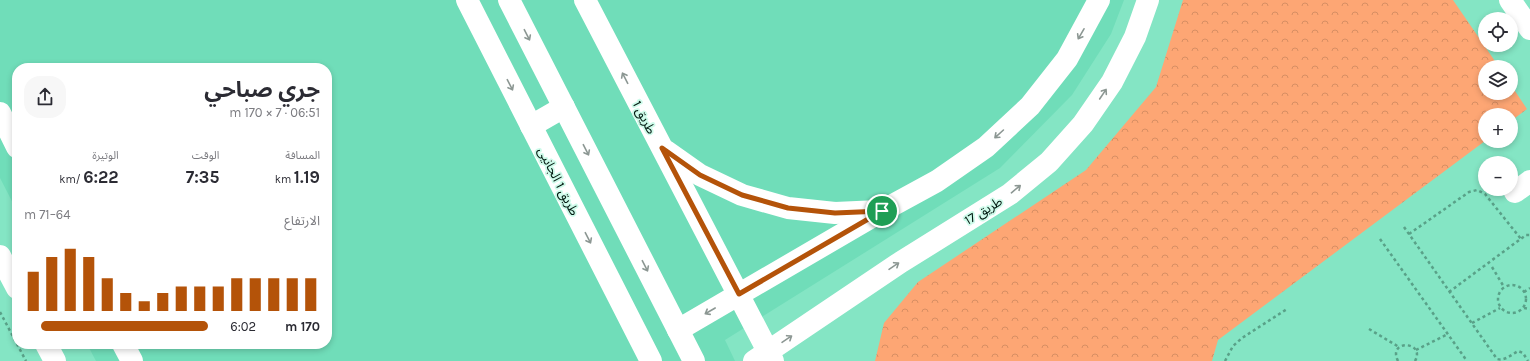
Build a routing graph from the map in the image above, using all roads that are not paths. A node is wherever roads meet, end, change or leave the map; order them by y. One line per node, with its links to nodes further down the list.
1 (467, 0): 10 (street, طريق 1 الجانيى, one-way to 10)
2 (509, 0): 8 (street, one-way to 8)
3 (585, 0): 12 (street, طريق 1, one-way to 3)
4 (1100, 0): 13 (street, one-way to 13)
5 (1148, 0): 20 (street, طريق 17, one-way to 5)
6 (1510, 0): 7 (street)
7 (1530, 29)
8 (564, 107): 10 (street); 17 (street, one-way to 17)
9 (0, 113): 11 (street)
10 (531, 126): 23 (street, طريق 1 الجانيى, one-way to 23)
11 (12, 137)
12 (662, 148): 13 (street); 16 (street, طريق 1)
13 (882, 211): 16 (street)
14 (0, 256): 15 (street)
15 (12, 279)
16 (739, 294): 17 (street, one-way to 17); 20 (street, طريق 1)
17 (678, 330): 24 (street)
18 (49, 349): 21 (street)
19 (126, 349): 22 (street)
20 (765, 358)
21 (55, 361)
22 (132, 361)
23 (651, 361)
24 (694, 361)

